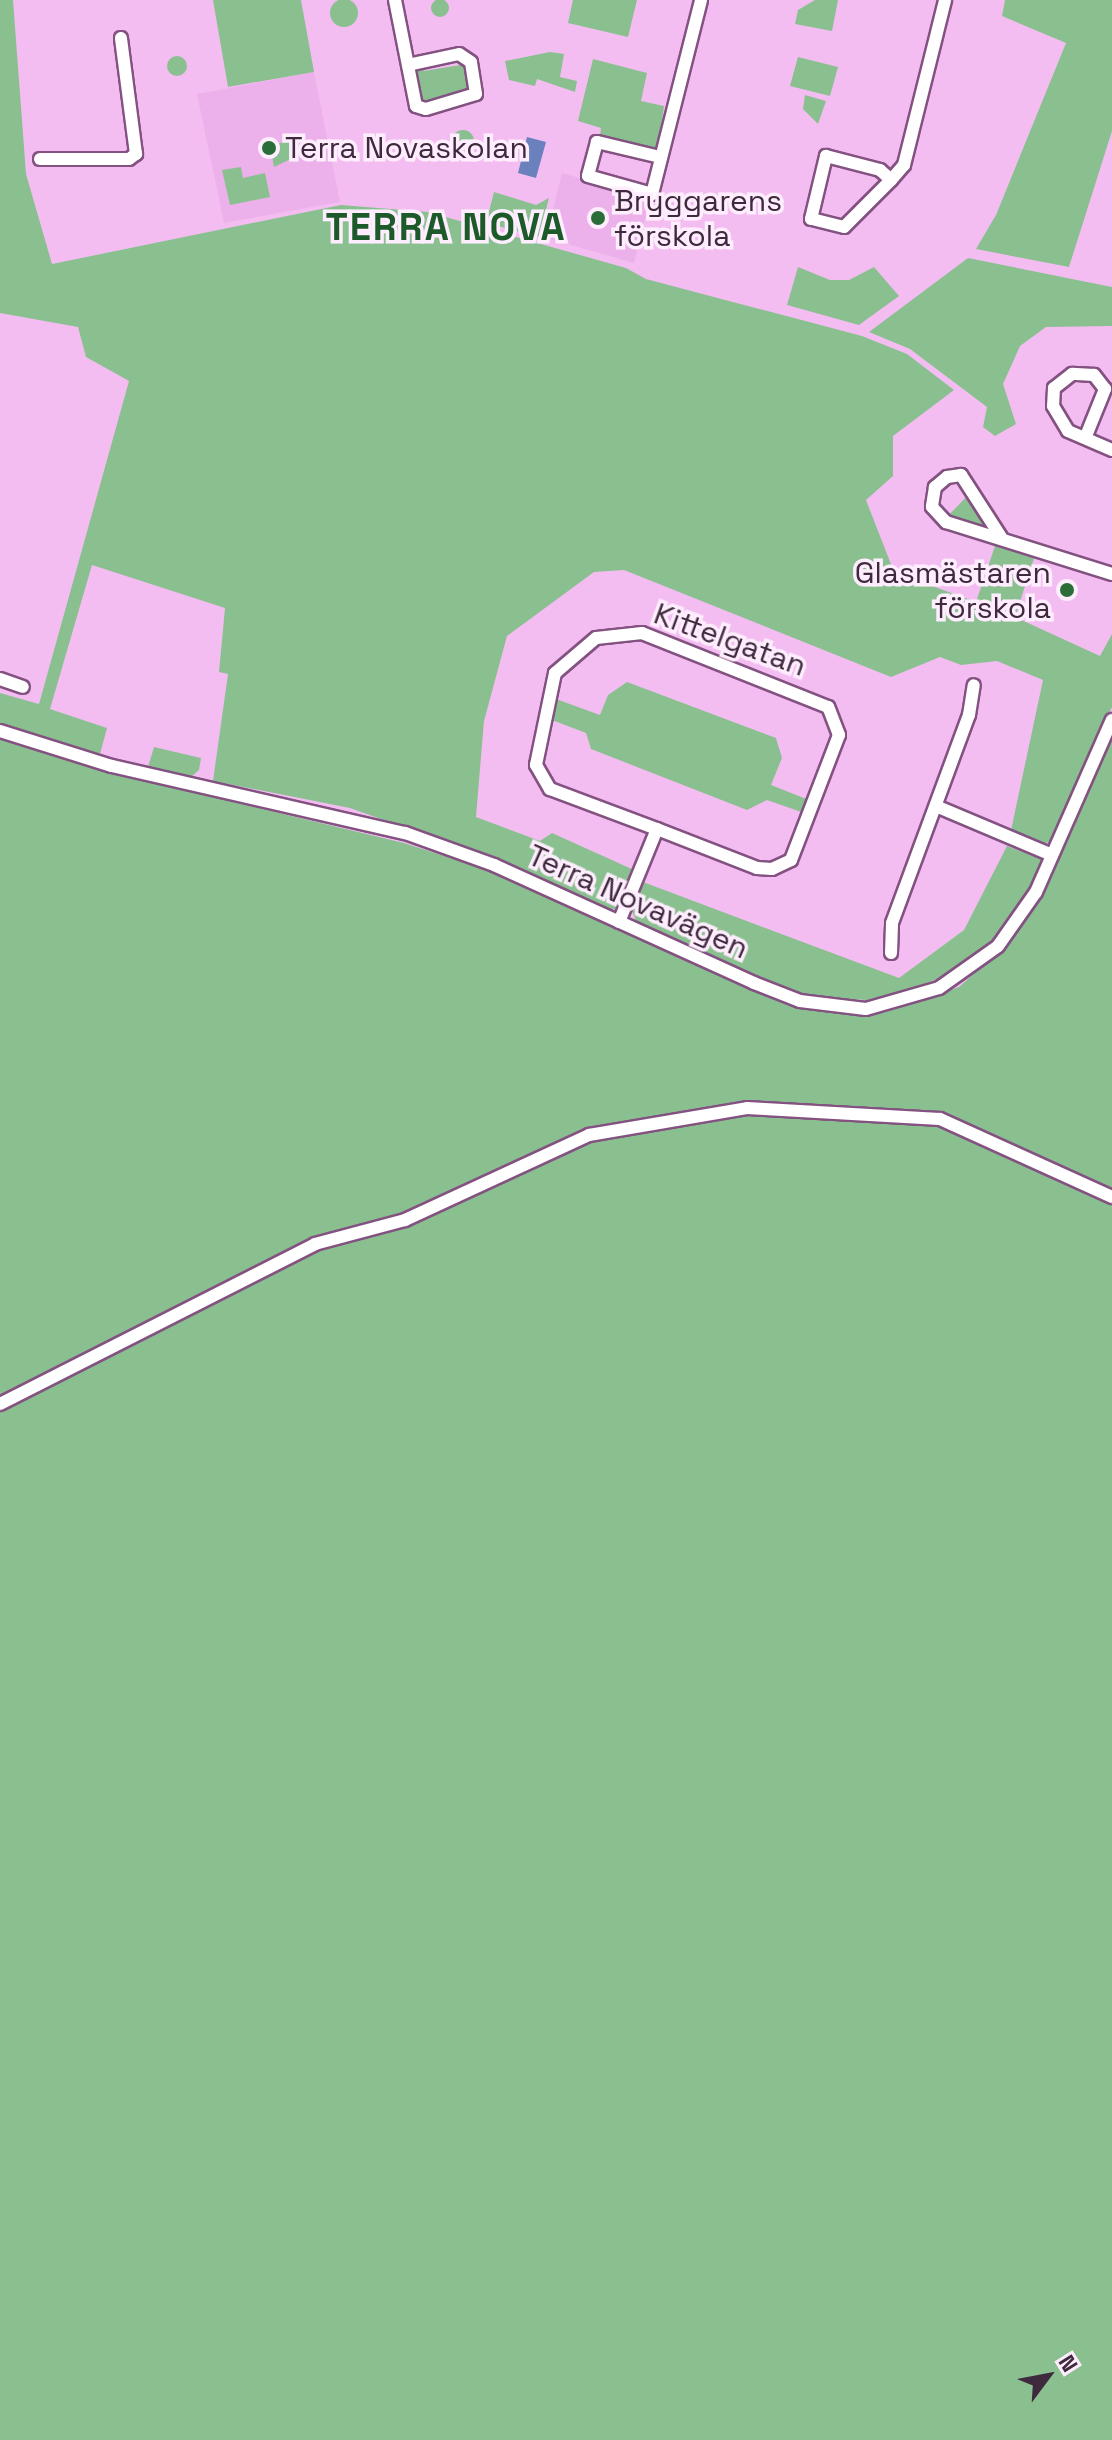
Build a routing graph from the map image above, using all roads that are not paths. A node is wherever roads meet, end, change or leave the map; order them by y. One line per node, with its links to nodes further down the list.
1 (395, 0): 5 (street)
2 (701, 0): 6 (street)
3 (945, 0): 8 (street)
4 (121, 38): 7 (street)
5 (408, 65): 5 (street)
6 (660, 157): 6 (street)
7 (40, 159)
8 (891, 180): 8 (street)
9 (1086, 436): 9 (street); 10 (street)
10 (1112, 450)
11 (1001, 537): 11 (street); 12 (street)
12 (1112, 574)
13 (0, 679): 15 (street)
14 (974, 685): 18 (street)
15 (23, 687)
16 (1112, 720): 20 (street, Terra Novavägen)
17 (0, 731): 21 (street, Terra Novavägen)
18 (936, 806): 20 (street); 22 (street)
19 (657, 829): 19 (street, Kittelgatan); 21 (street)
20 (1052, 855): 21 (street, Terra Novavägen)
21 (619, 922)
22 (891, 953)
23 (1112, 1197): 24 (street)
24 (0, 1404)

